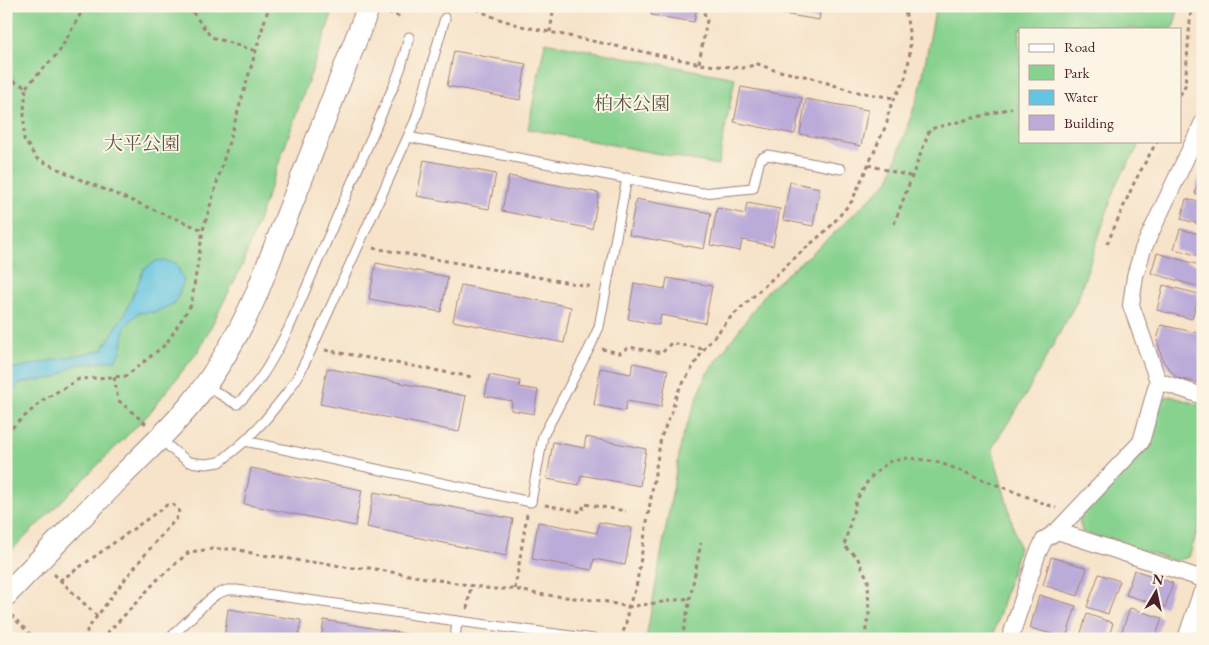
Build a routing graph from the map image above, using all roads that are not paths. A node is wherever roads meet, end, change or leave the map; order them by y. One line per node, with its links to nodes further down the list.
1 (378, 9): 9 (street)
2 (445, 18): 5 (lane)
3 (409, 37): 9 (lane)
4 (1203, 122): 8 (street)
5 (408, 136): 7 (lane); 12 (lane)
6 (841, 169): 7 (lane)
7 (627, 178): 12 (lane)
8 (1158, 381): 10 (street); 13 (street)
9 (205, 385): 11 (street)
10 (1203, 396)
11 (153, 431): 12 (lane); 15 (street)
12 (245, 441)
13 (1057, 531): 14 (street); 21 (street)
14 (1203, 579)
15 (6, 595)
16 (1203, 597): 22 (street)
17 (461, 621): 18 (lane); 19 (lane); 20 (lane)
18 (169, 639)
19 (455, 639)
20 (594, 639)
21 (1010, 639)
22 (1189, 639)

